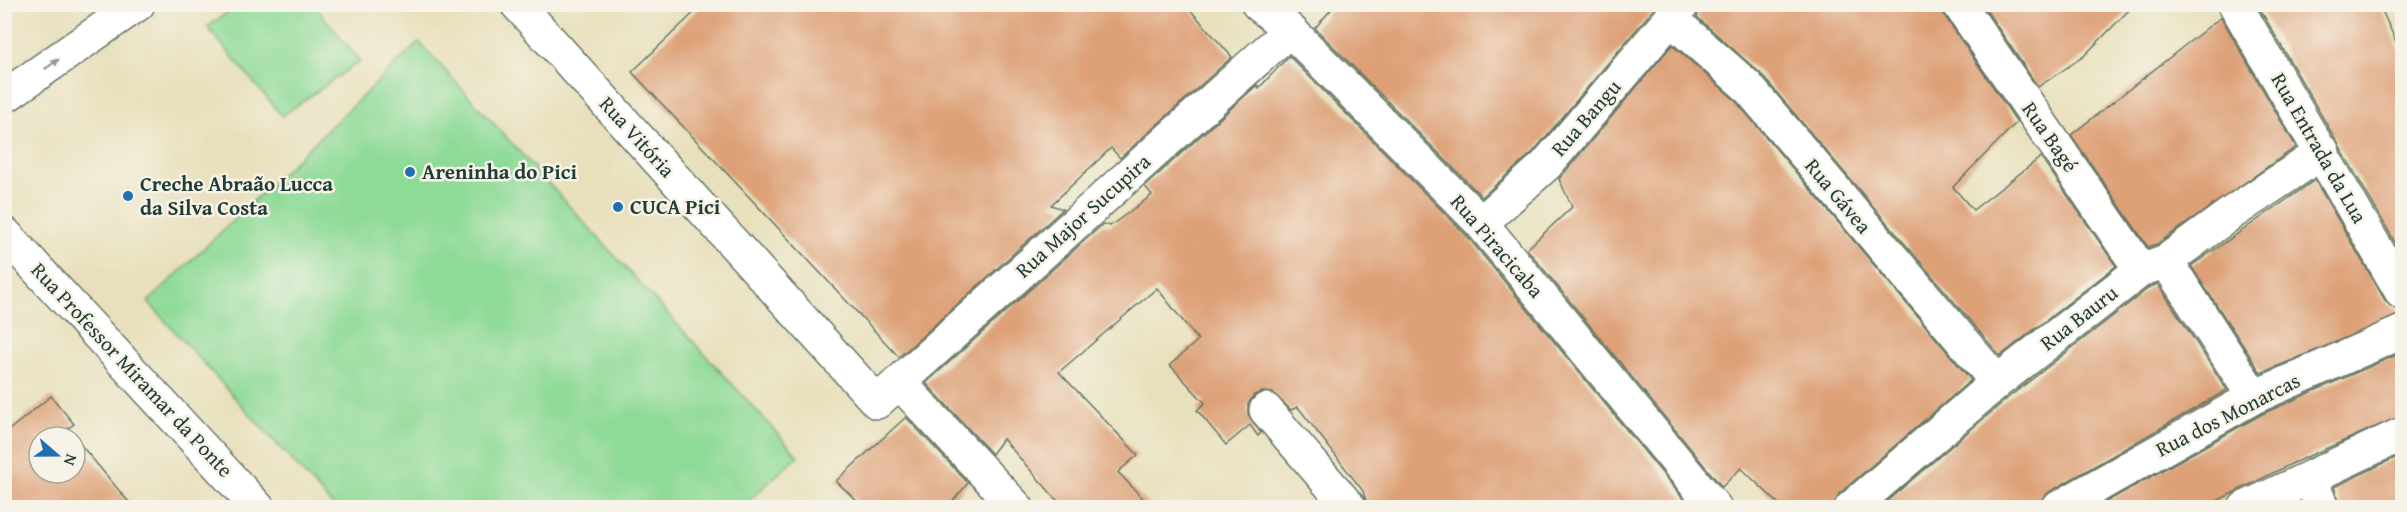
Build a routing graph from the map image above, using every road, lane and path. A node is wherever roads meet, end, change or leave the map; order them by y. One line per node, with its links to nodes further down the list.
1 (138, 4): 8 (street, one-way to 1)
2 (517, 4): 16 (street, Rua Vitória)
3 (1258, 4): 7 (street, Rua Piracicaba)
4 (1959, 4): 12 (street, Rua Bagé)
5 (2235, 4): 9 (street, Rua Entrada da Lua)
6 (1677, 12): 10 (street, Rua Bangu); 15 (street, Rua Gávea)
7 (1290, 30): 10 (street, Rua Piracicaba); 16 (street, Rua Major Sucupira)
8 (4, 98)
9 (2323, 152): 12 (street, Rua Bauru); 13 (street, Rua Entrada da Lua)
10 (1481, 223): 24 (street, Rua Piracicaba)
11 (4, 233): 21 (street, Rua Professor Miramar da Ponte)
12 (2154, 266): 15 (street, Rua Bauru); 17 (street, Rua Bagé)
13 (2403, 293)
14 (2403, 332): 17 (street, Rua dos Monarcas)
15 (1996, 382): 25 (street, Rua Bauru)
16 (888, 392): 22 (street, Rua Vitória)
17 (2254, 397): 26 (street, Rua dos Monarcas)
18 (1266, 410): 23 (street)
19 (2403, 434): 20 (street)
20 (2309, 478): 27 (street); 28 (street)
21 (258, 507)
22 (1017, 507)
23 (1350, 507)
24 (1715, 507)
25 (1851, 507)
26 (2058, 507)
27 (2245, 507)
28 (2323, 507)

